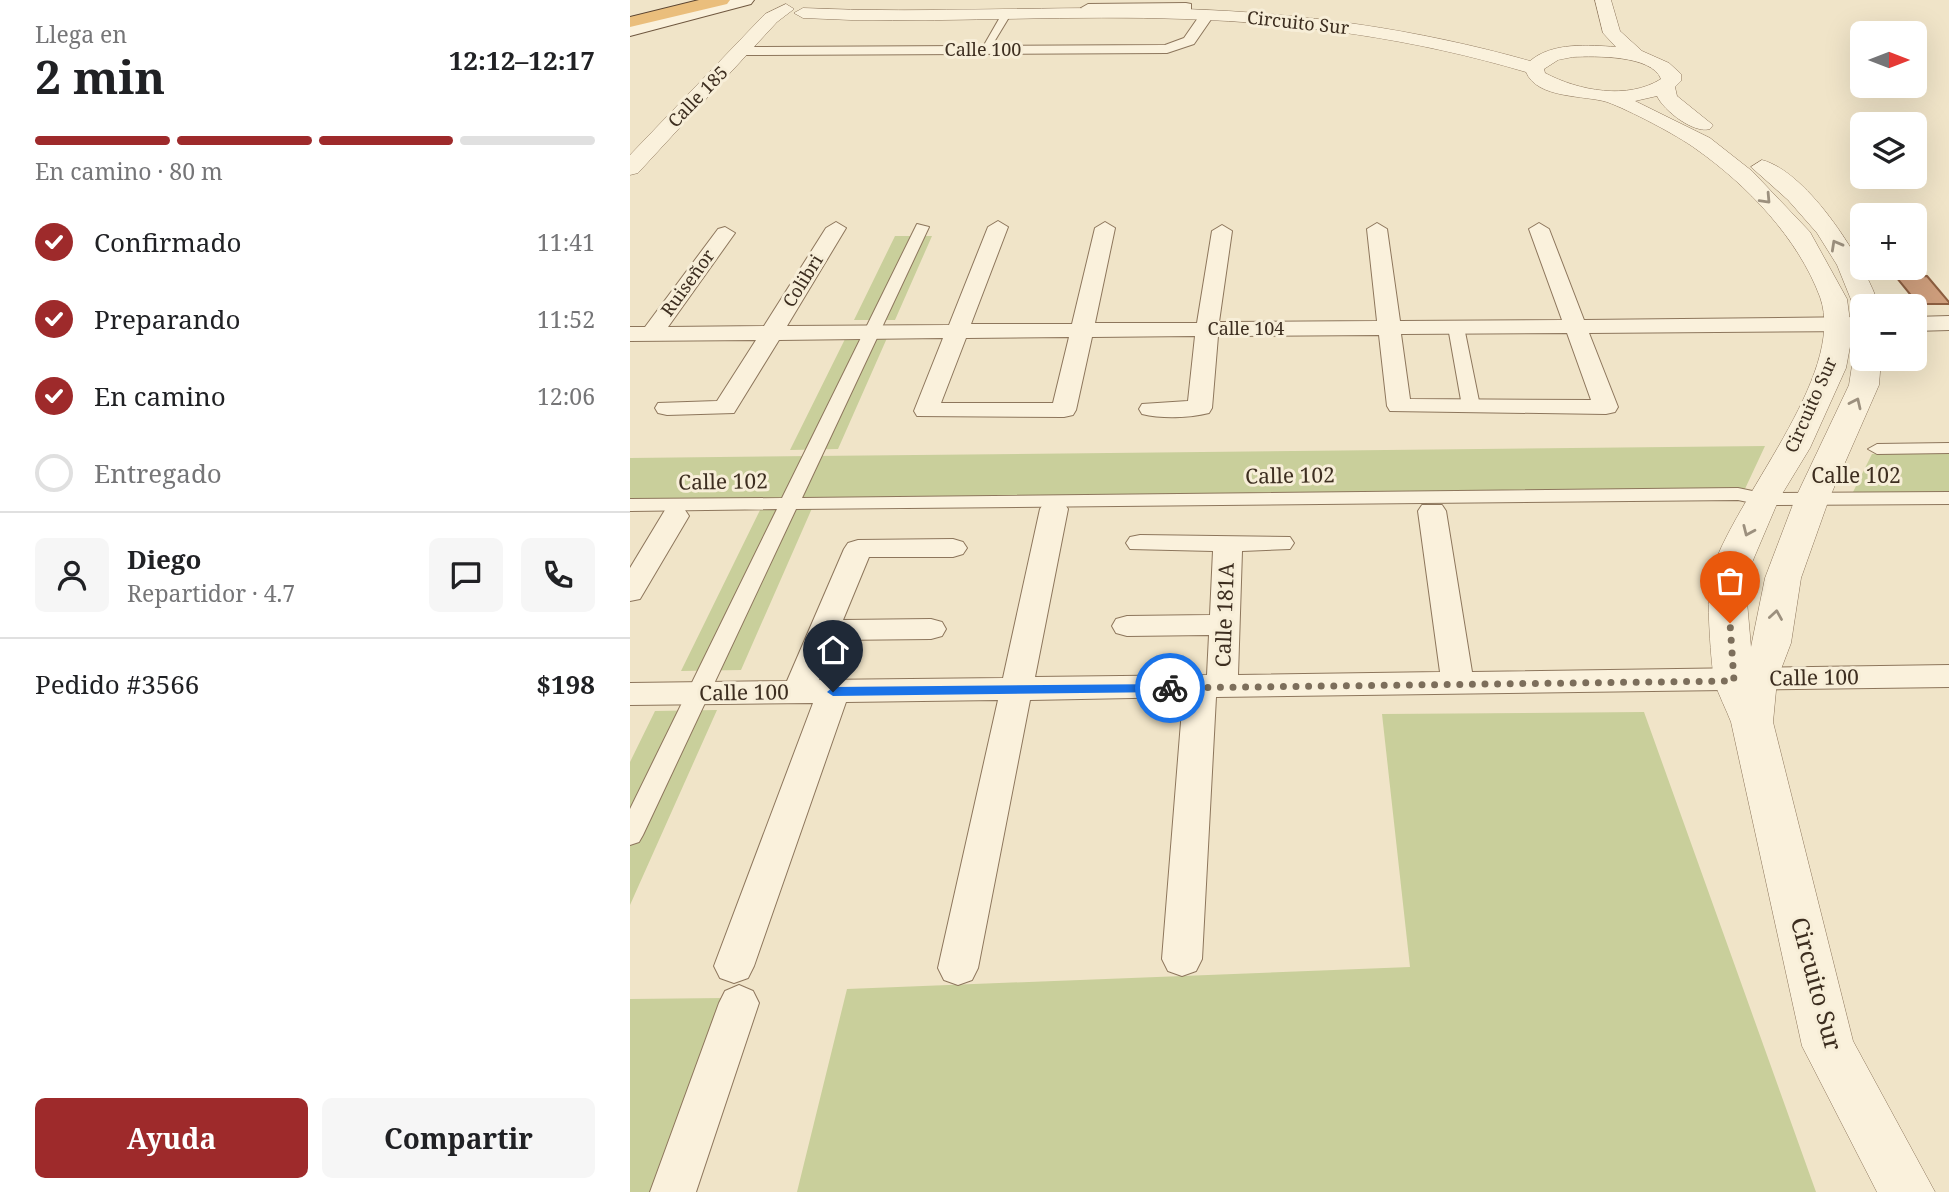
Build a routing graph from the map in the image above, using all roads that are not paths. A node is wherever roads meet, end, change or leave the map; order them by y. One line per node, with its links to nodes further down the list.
1 (649, 0): 8 (highway)
2 (745, 0): 7 (main road)
3 (848, 0): 9 (street)
4 (854, 0): 9 (street)
5 (886, 0): 12 (street)
6 (1603, 0): 17 (street)
7 (724, 2): 15 (highway); 16 (main road)
8 (630, 5)
9 (798, 7): 12 (street, Circuito Sur); 19 (street, Calle 185)
10 (1186, 7): 11 (street)
11 (1087, 10): 13 (street, Circuito Sur); 14 (street, Circuito Sur)
12 (909, 11): 13 (street, Circuito Sur)
13 (994, 12): 18 (street)
14 (1207, 15): 18 (street, Calle 100); 23 (street, Circuito Sur)
15 (630, 22)
16 (630, 30)
17 (1612, 33): 20 (street); 22 (street)
18 (984, 50): 19 (street, Calle 100)
19 (743, 51): 27 (street, Calle 185)
20 (1587, 51): 21 (street, Circuito Sur); 22 (street)
21 (1550, 56): 23 (street, Circuito Sur); 24 (street)
22 (1636, 56): 25 (street)
23 (1497, 57): 24 (street, Circuito Sur)
24 (1534, 68): 26 (street)
25 (1665, 87): 26 (street); 36 (street, one-way to 25)
26 (1608, 95): 38 (street, Circuito Sur, one-way to 38)
27 (630, 167)
28 (922, 227): 46 (street)
29 (998, 227): 45 (street)
30 (836, 228): 47 (street, Colibri)
31 (1105, 228): 44 (street)
32 (1377, 229): 42 (street)
33 (1539, 229): 40 (street)
34 (1222, 231): 43 (street)
35 (725, 233): 48 (street, Ruiseñor)
36 (1863, 294)
37 (1949, 323): 39 (street)
38 (1850, 324): 40 (street, Calle 104); 56 (street, Circuito Sur)
39 (1927, 324)
40 (1575, 326): 41 (street, Calle 104); 50 (street)
41 (1455, 327): 42 (street, Calle 104); 50 (street)
42 (1389, 328): 43 (street, Calle 104); 50 (street)
43 (1207, 329): 44 (street, Calle 104); 52 (street)
44 (1080, 330): 45 (street, Calle 104); 45 (street)
45 (955, 331): 46 (street, Calle 104)
46 (871, 332): 47 (street, Calle 104); 58 (street)
47 (771, 333): 48 (street, Calle 104); 51 (street, Colibri)
48 (641, 334)
49 (1866, 371): 57 (street, Circuito Sur, one-way to 49)
50 (1471, 406)
51 (667, 408)
52 (1151, 409)
53 (1949, 448): 54 (street)
54 (1877, 449)
55 (1949, 498): 57 (street, Calle 102)
56 (1762, 499): 57 (street, Calle 102); 58 (street, Calle 102); 79 (street, Circuito Sur, one-way to 79)
57 (1812, 499): 79 (street, Circuito Sur, one-way to 57)
58 (788, 504): 59 (street, Calle 102); 77 (street)
59 (630, 506)
60 (1054, 509): 75 (street)
61 (1432, 511): 73 (street)
62 (675, 516): 67 (street)
63 (1280, 542): 65 (street)
64 (1140, 543): 65 (street)
65 (1228, 543): 68 (street, Calle 181A)
66 (953, 548): 71 (street)
67 (630, 592)
68 (1224, 625): 69 (street); 74 (street, Calle 181A)
69 (1127, 626)
70 (931, 629): 71 (street)
71 (826, 630): 76 (street)
72 (1949, 676): 79 (street, Calle 100)
73 (1458, 684): 74 (street, Calle 100); 79 (street, Calle 100)
74 (1211, 687): 75 (street, Calle 100); 81 (street, Calle 181A)
75 (1015, 690): 76 (street, Calle 100); 82 (street)
76 (816, 692): 77 (street, Calle 100); 83 (street)
77 (699, 693): 78 (street, Calle 100); 80 (street)
78 (630, 694)
79 (1747, 694): 84 (street, Circuito Sur)
80 (630, 835)
81 (1182, 960)
82 (958, 968)
83 (673, 1192)
84 (1907, 1192)

